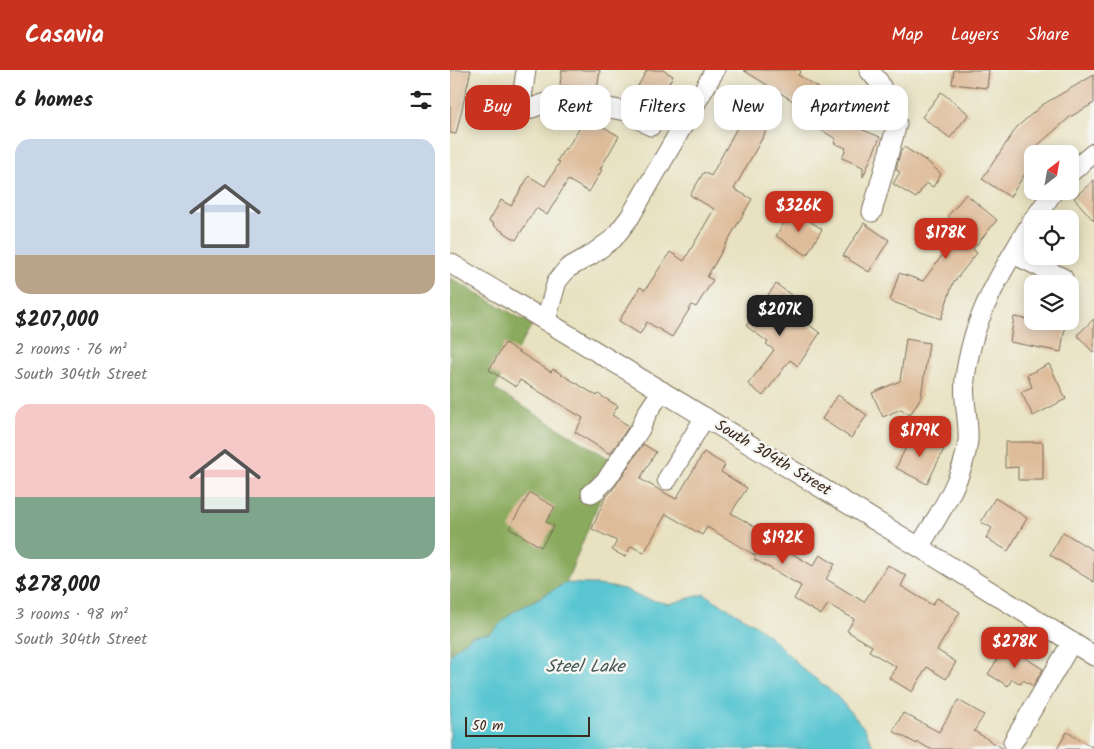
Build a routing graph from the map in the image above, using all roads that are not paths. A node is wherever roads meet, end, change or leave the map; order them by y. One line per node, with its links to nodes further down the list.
1 (526, 70): 4 (street)
2 (715, 70): 12 (street)
3 (874, 76): 7 (street)
4 (621, 110)
5 (1094, 152): 6 (street)
6 (1079, 166)
7 (872, 212)
8 (1024, 235): 9 (street)
9 (1013, 254): 11 (street); 17 (street)
10 (450, 263): 12 (street, South 304th Street)
11 (1057, 275)
12 (546, 320): 13 (street, South 304th Street)
13 (662, 391): 14 (street, South 304th Street); 16 (street)
14 (705, 417): 15 (street); 17 (street, South 304th Street)
15 (667, 480)
16 (591, 493)
17 (919, 547): 18 (street, South 304th Street)
18 (1072, 642): 19 (street, South 304th Street); 20 (street)
19 (1094, 656)
20 (1013, 742)

